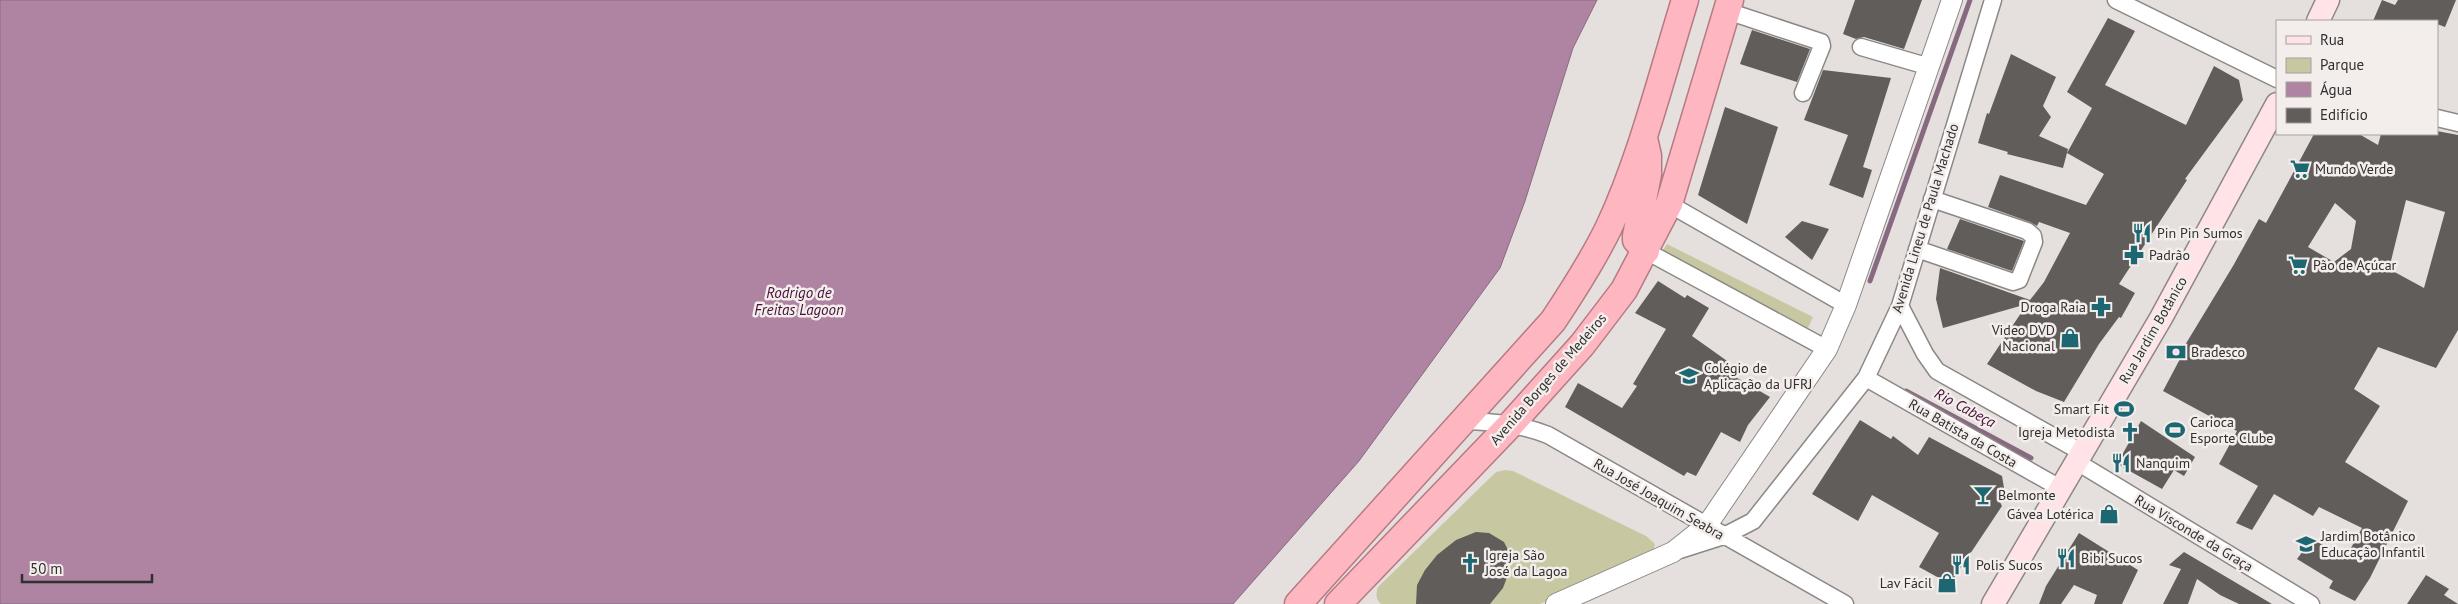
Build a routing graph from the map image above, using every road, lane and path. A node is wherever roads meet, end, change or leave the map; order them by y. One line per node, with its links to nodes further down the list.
1 (1686, 0): 15 (highway)
2 (1952, 0): 9 (street, Avenida Lineu de Paula Machado)
3 (1993, 0): 16 (street, Avenida Lineu de Paula Machado)
4 (2116, 0): 10 (street)
5 (2328, 0): 7 (main road)
6 (1728, 5): 11 (street); 17 (highway, Avenida Borges de Medeiros)
7 (2318, 20)
8 (1861, 47): 9 (street)
9 (1930, 67): 20 (street, Avenida Lineu de Paula Machado)
10 (2276, 79)
11 (1803, 93)
12 (2276, 106): 26 (main road, Rua Jardim Botânico)
13 (2438, 118): 14 (street)
14 (2458, 123)
15 (1643, 135): 19 (highway); 24 (highway)
16 (1932, 199): 18 (street, Avenida Lineu de Paula Machado); 18 (street)
17 (1669, 204): 19 (highway, Avenida Borges de Medeiros); 20 (street)
18 (1917, 249): 21 (street, Avenida Lineu de Paula Machado)
19 (1646, 251): 22 (street); 25 (highway, Avenida Borges de Medeiros)
20 (1846, 304): 22 (street, Avenida Lineu de Paula Machado)
21 (1900, 306): 23 (street, Avenida Lineu de Paula Machado); 26 (street)
22 (1827, 349): 28 (street, Avenida Lineu de Paula Machado)
23 (1866, 378): 27 (street, Rua Batista da Costa); 29 (street, Avenida Lineu de Paula Machado)
24 (1465, 421): 25 (street, Rua José Joaquim Seabra); 31 (highway)
25 (1511, 424): 28 (street, Rua José Joaquim Seabra); 32 (highway, Avenida Borges de Medeiros)
26 (2080, 458): 27 (main road, Rua Jardim Botânico); 36 (street, Rua Visconde da Graça)
27 (2060, 488): 35 (main road, Rua Jardim Botânico)
28 (1707, 525): 29 (street, Rua José Joaquim Seabra); 30 (street, Avenida Lineu de Paula Machado)
29 (1724, 536): 30 (street, Avenida Lineu de Paula Machado); 34 (street, Rua José Joaquim Seabra)
30 (1673, 552): 33 (street, Avenida Lineu de Paula Machado)
31 (1298, 604)
32 (1338, 604)
33 (1556, 604)
34 (1845, 604)
35 (1993, 604)
36 (2311, 604)

